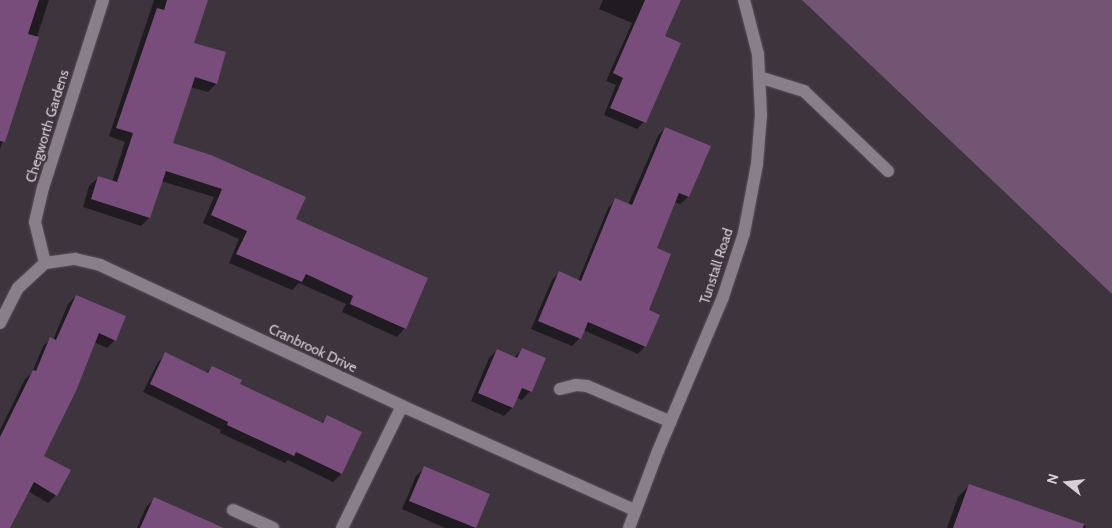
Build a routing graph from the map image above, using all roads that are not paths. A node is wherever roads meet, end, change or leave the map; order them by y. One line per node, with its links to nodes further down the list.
1 (103, 0): 5 (street, Chegworth Gardens)
2 (744, 0): 3 (street, Tunstall Road)
3 (759, 77): 4 (street); 9 (street, Tunstall Road)
4 (888, 171)
5 (46, 263): 6 (street); 8 (street, Cranbrook Drive)
6 (0, 323)
7 (560, 389): 9 (street)
8 (402, 406): 11 (street, Cranbrook Drive); 13 (street)
9 (671, 422): 11 (street, Tunstall Road)
10 (233, 510): 12 (street)
11 (636, 510): 14 (street, Tunstall Road)
12 (273, 528)
13 (342, 528)
14 (629, 528)

